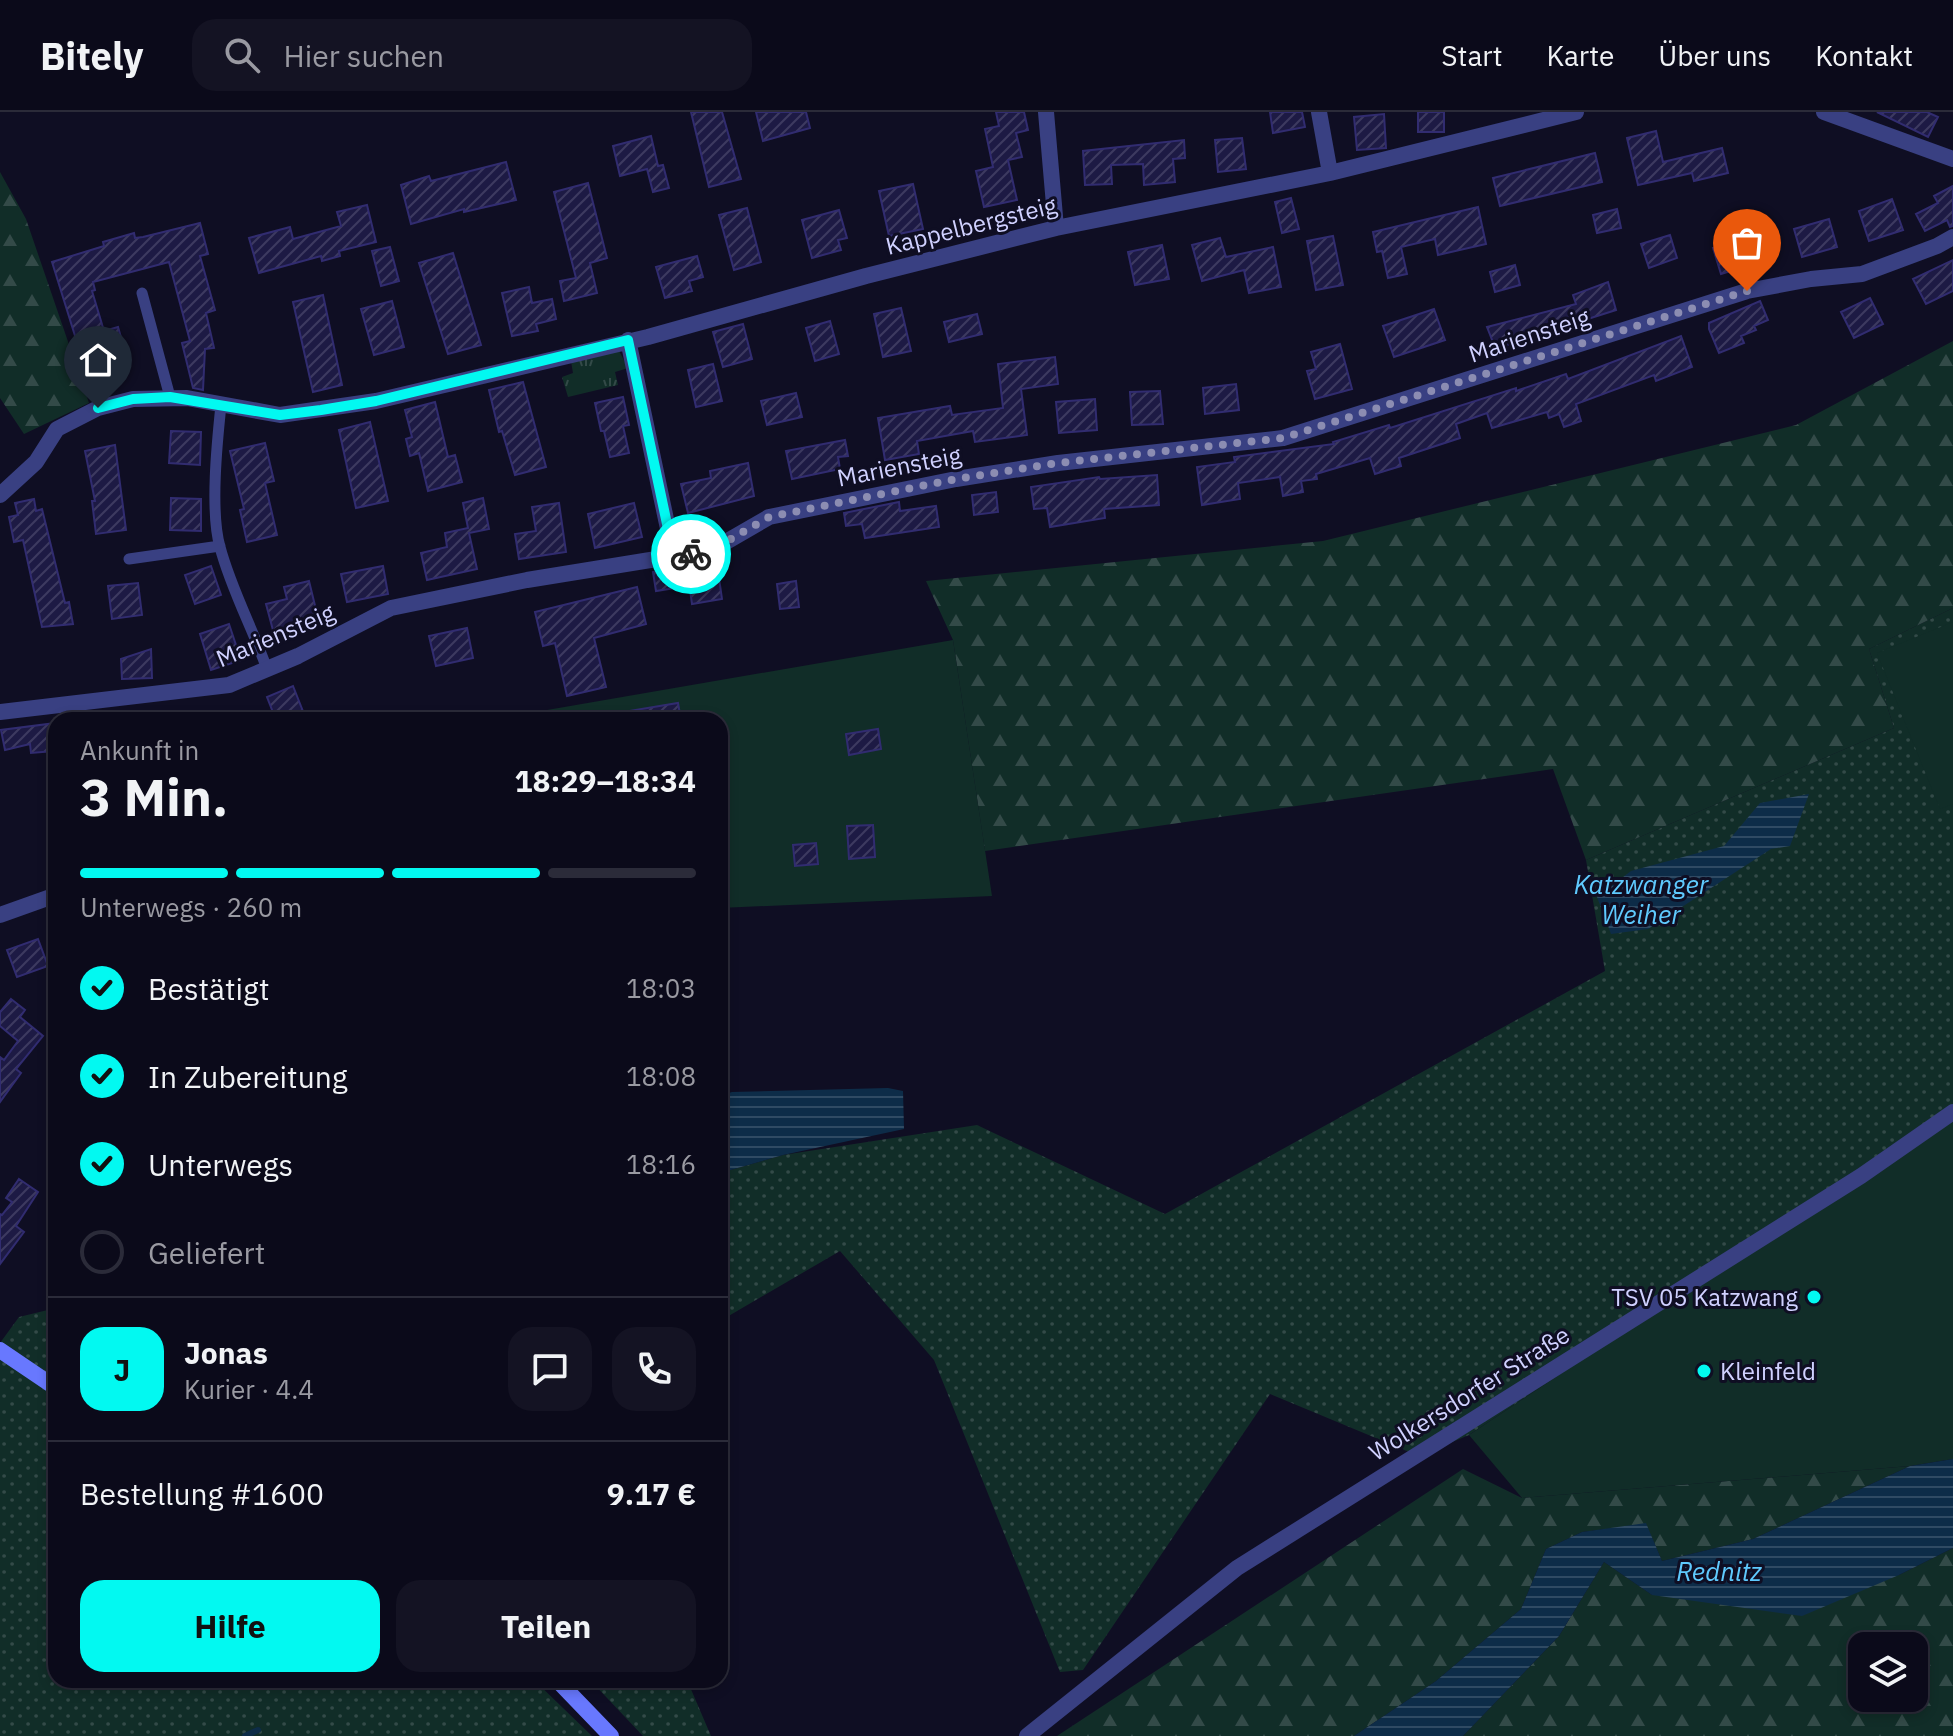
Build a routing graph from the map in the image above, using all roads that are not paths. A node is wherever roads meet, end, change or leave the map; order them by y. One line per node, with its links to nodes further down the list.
1 (1046, 112): 7 (street)
2 (1319, 112): 6 (street)
3 (1576, 112): 6 (street, Kappelbergsteig)
4 (1824, 112): 5 (street)
5 (1953, 159)
6 (1330, 173): 7 (street, Kappelbergsteig)
7 (1056, 228): 10 (street, Kappelbergsteig)
8 (1953, 237): 15 (street, Mariensteig)
9 (142, 293): 11 (lane)
10 (628, 340): 12 (street, Kappelbergsteig); 15 (street)
11 (170, 397): 12 (street, Kappelbergsteig); 13 (street, Kappelbergsteig)
12 (221, 405): 14 (lane)
13 (0, 495)
14 (220, 546): 16 (lane); 17 (lane)
15 (674, 557): 17 (street, Mariensteig)
16 (129, 559)
17 (267, 669): 18 (street, Mariensteig)
18 (0, 712)
19 (48, 898): 20 (street)
20 (0, 915)
21 (1953, 1112): 26 (street, Wolkersdorfer Straße)
22 (0, 1350): 23 (main road)
23 (48, 1383)
24 (565, 1688): 25 (main road)
25 (611, 1736)
26 (1027, 1736)

